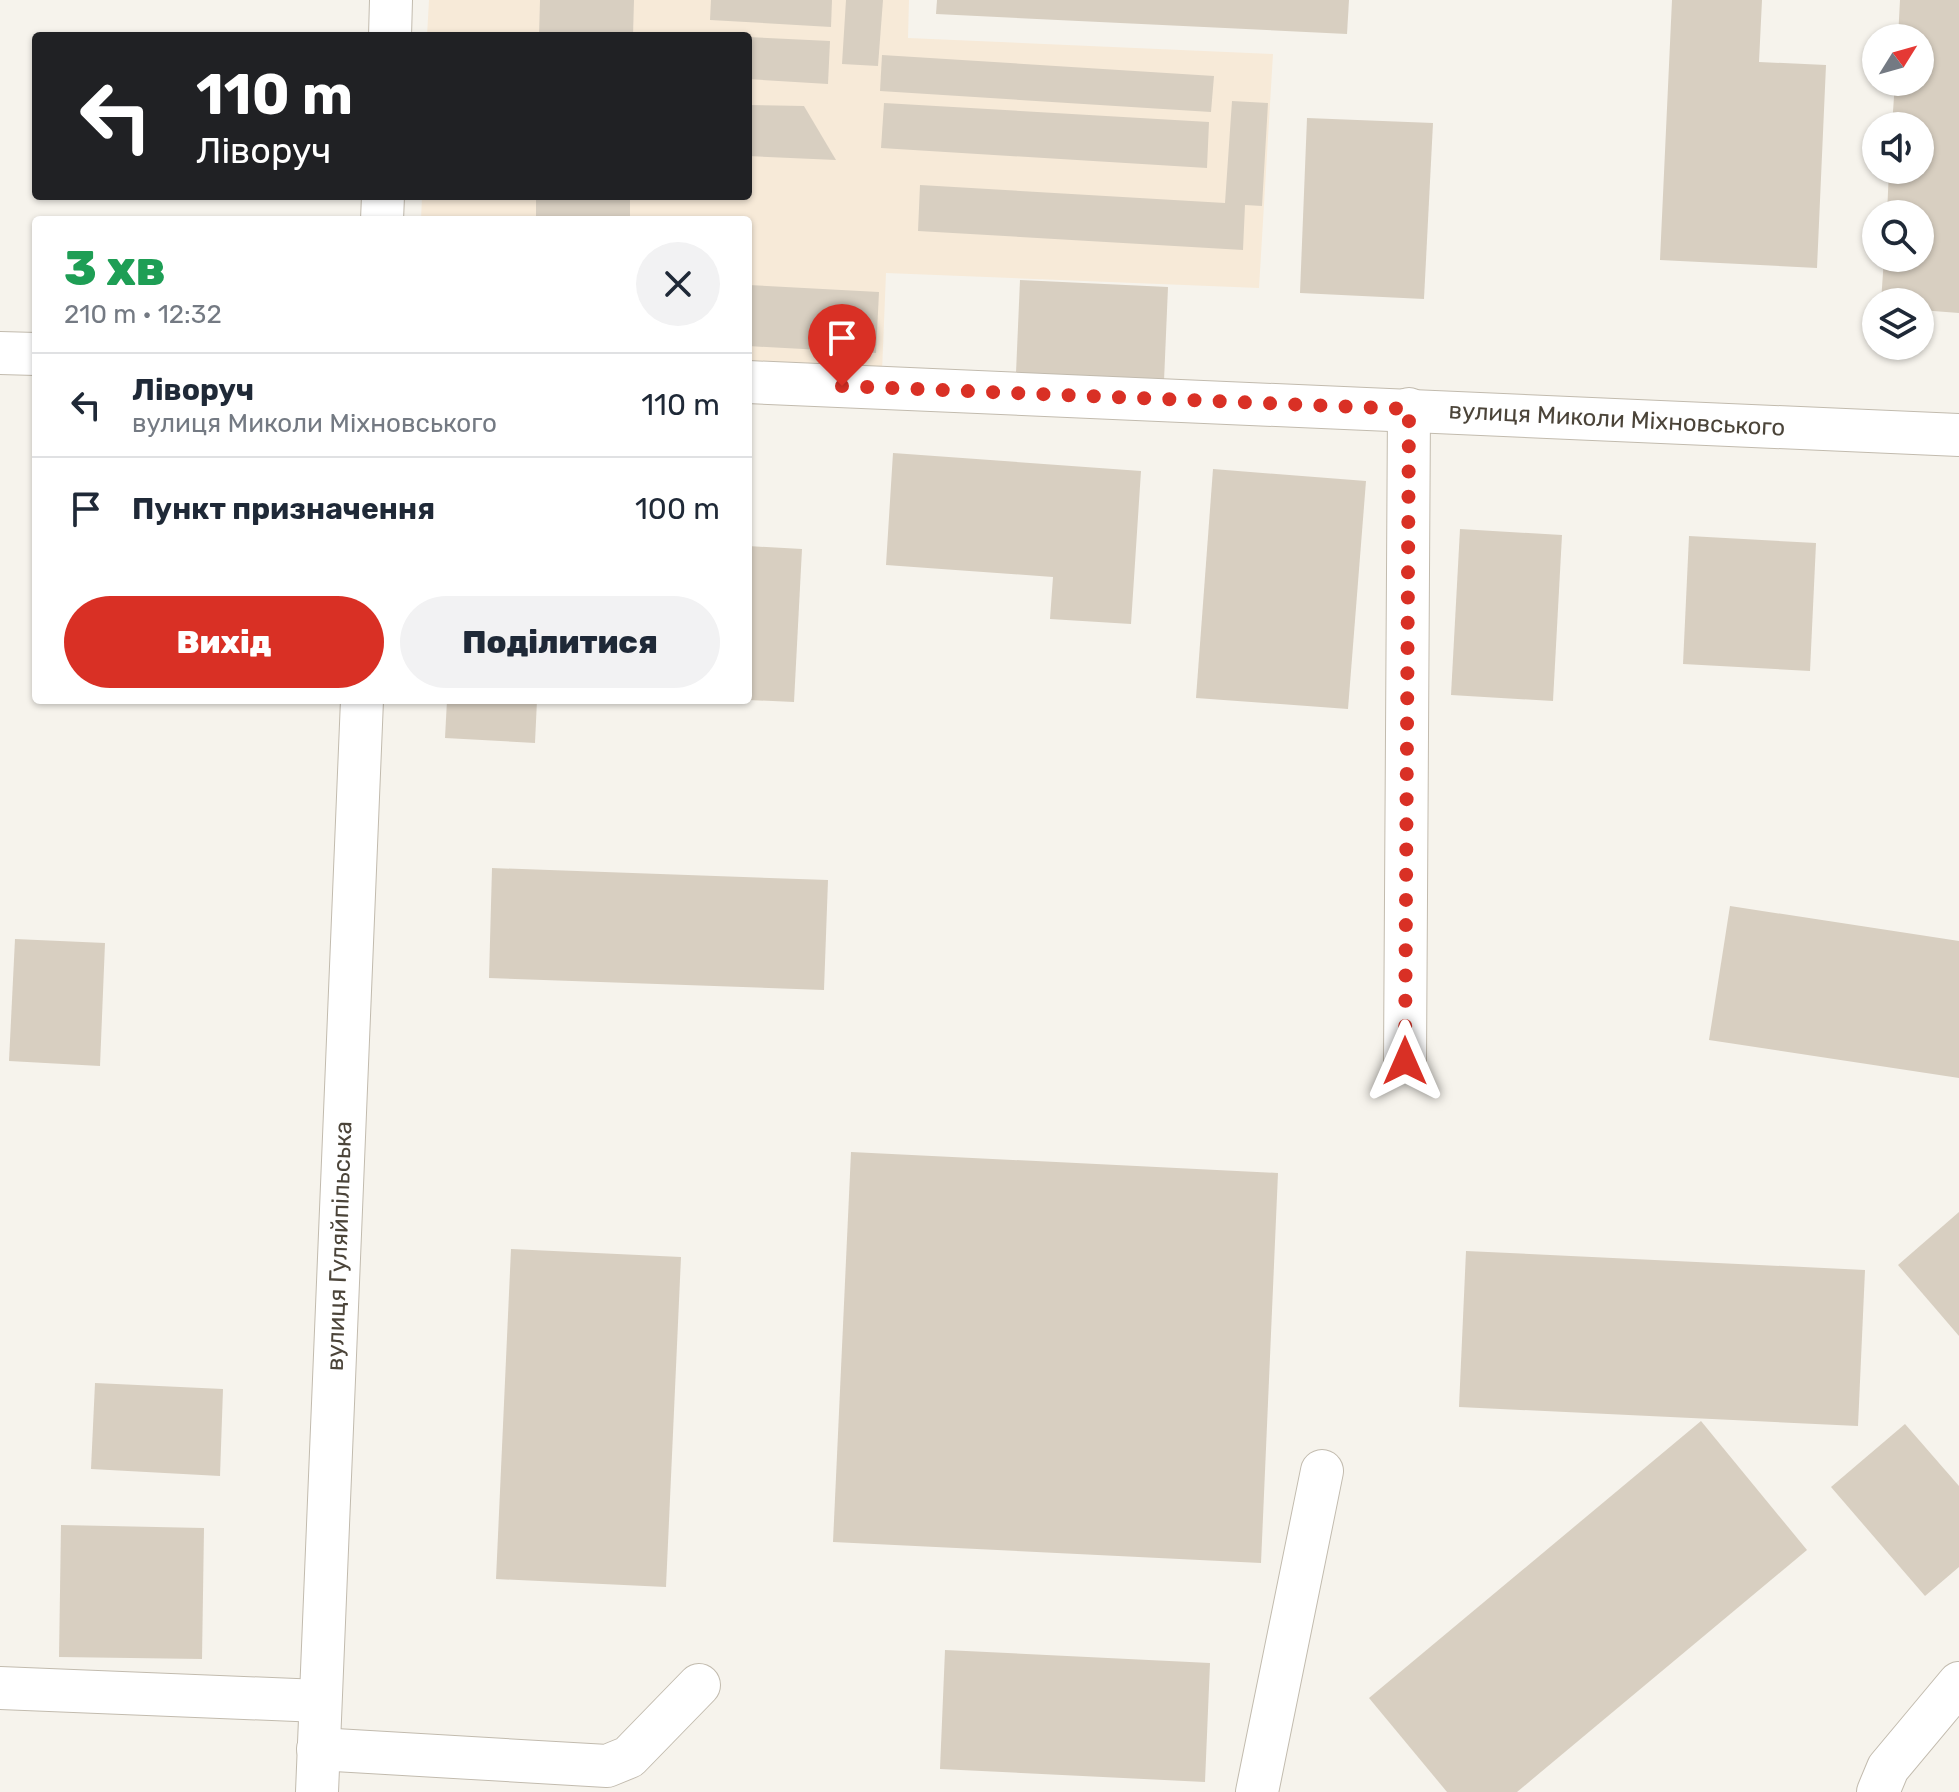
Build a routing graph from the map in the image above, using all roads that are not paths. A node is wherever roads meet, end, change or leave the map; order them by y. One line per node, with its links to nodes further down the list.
1 (391, 0): 2 (street)
2 (390, 32)
3 (0, 353): 4 (street)
4 (32, 354)
5 (752, 382): 6 (street, вулиця Миколи Міхновського)
6 (1409, 409): 7 (street, вулиця Миколи Міхновського); 9 (street)
7 (1959, 435)
8 (362, 704): 14 (street, вулиця Гуляйпільська)
9 (1405, 1061)
10 (1322, 1471): 17 (street)
11 (1959, 1683): 18 (street)
12 (699, 1685): 15 (street)
13 (0, 1688): 14 (street)
14 (320, 1701): 15 (street, вулиця Гуляйпільська)
15 (318, 1749): 16 (street, вулиця Гуляйпільська)
16 (317, 1792)
17 (1257, 1792)
18 (1878, 1792)

